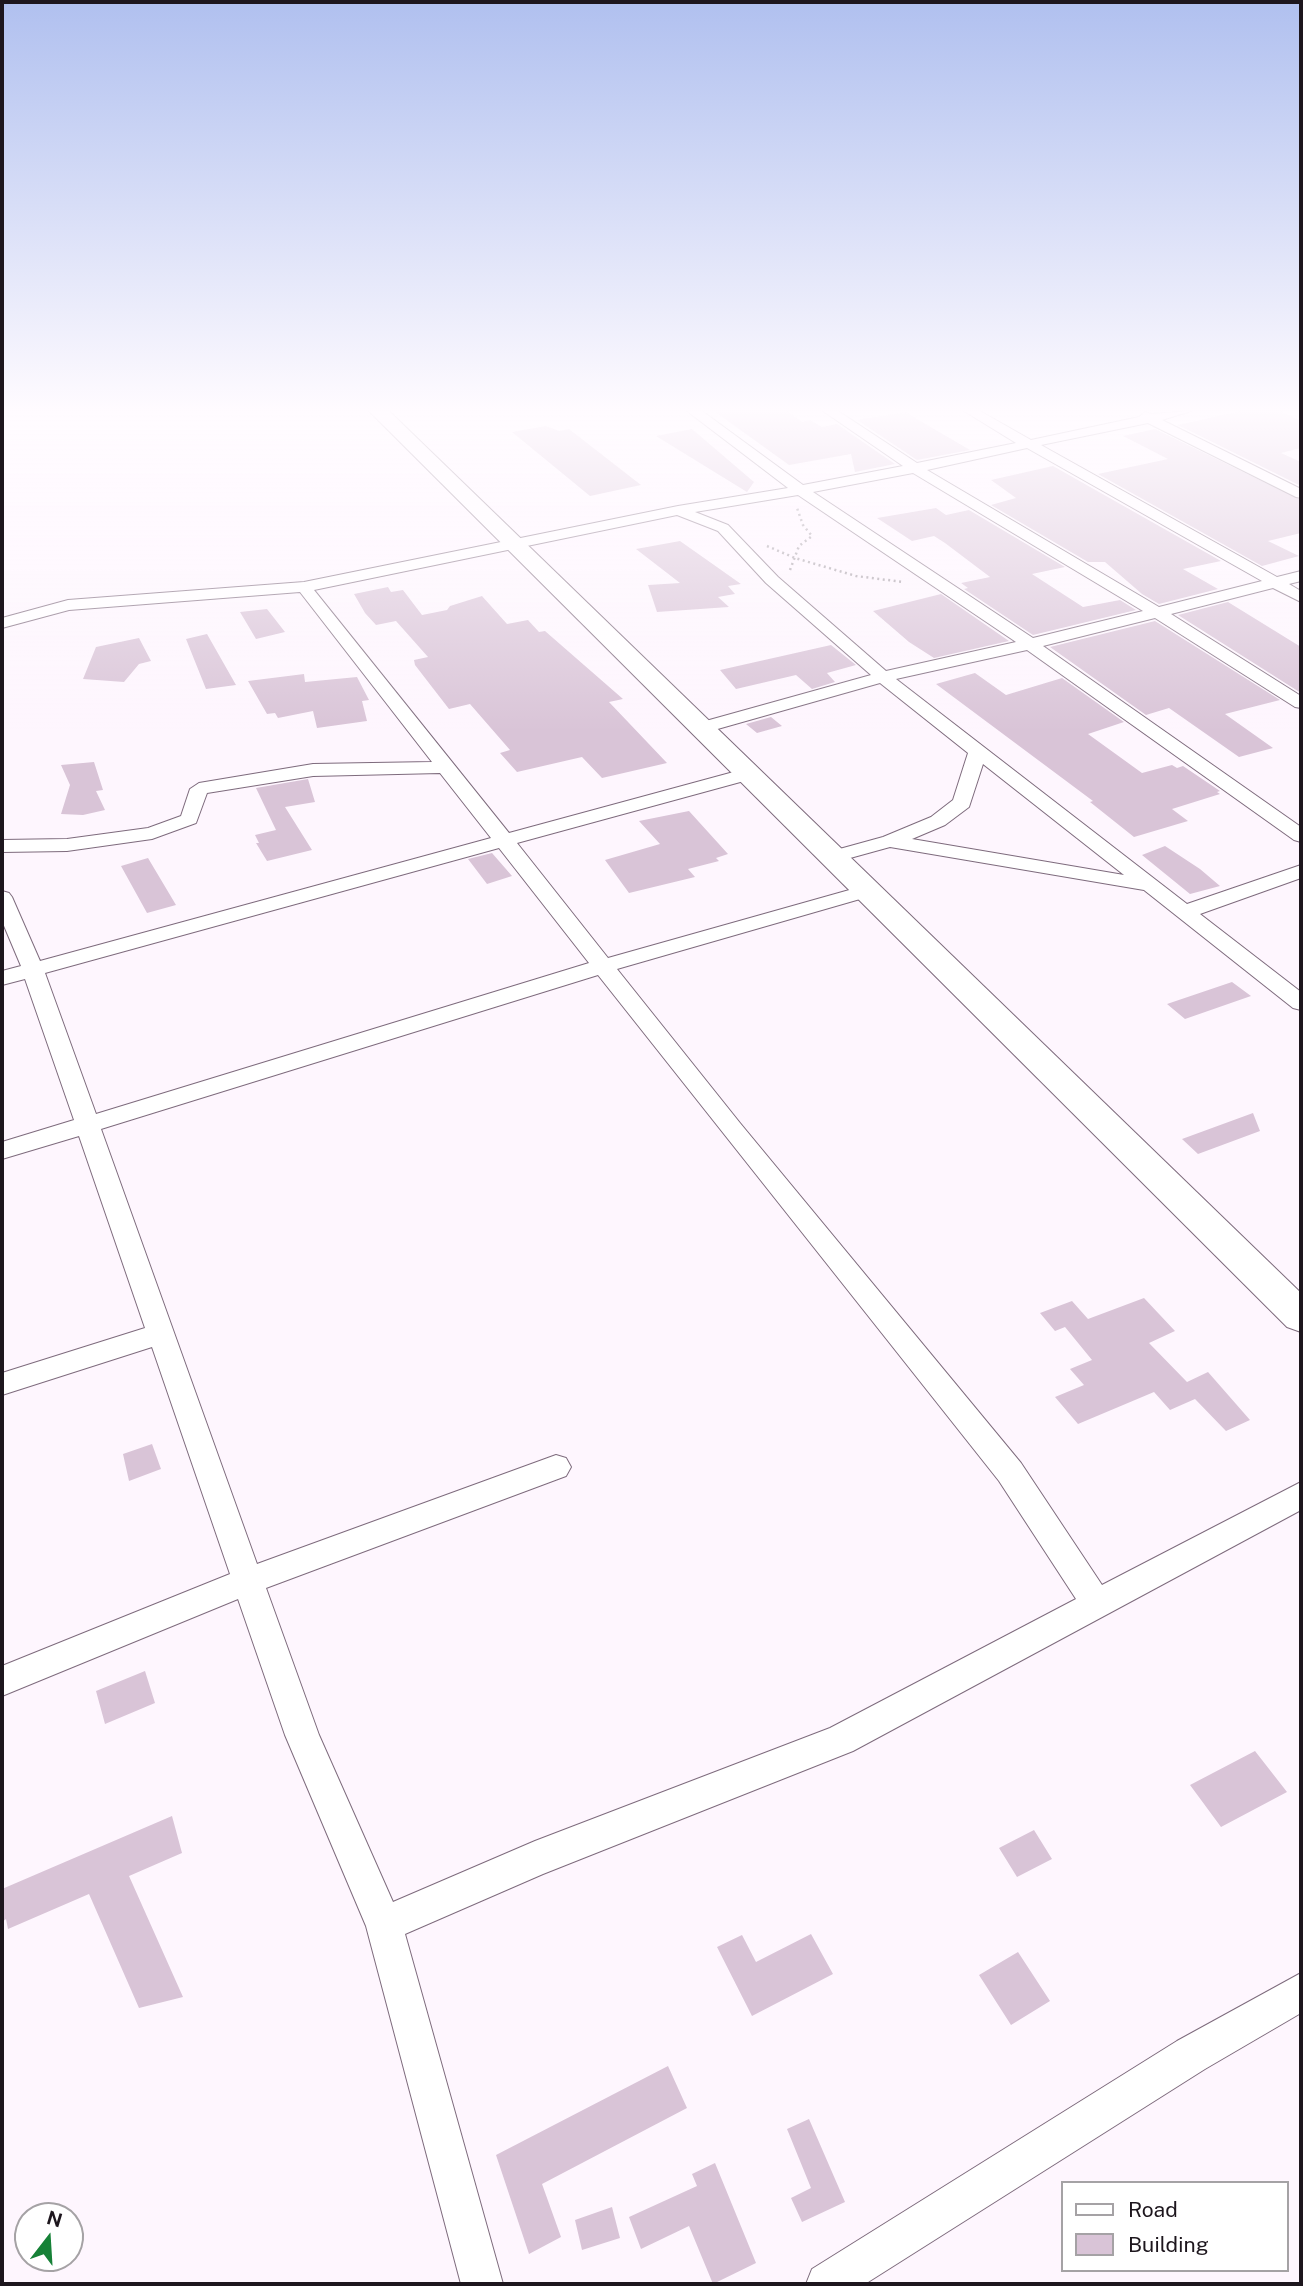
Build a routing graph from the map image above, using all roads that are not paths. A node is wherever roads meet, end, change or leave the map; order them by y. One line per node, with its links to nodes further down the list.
1 (486, 518): 7 (street)
2 (641, 518): 7 (street)
3 (697, 518): 15 (street)
4 (841, 518): 14 (street)
5 (998, 518): 12 (street)
6 (1158, 518): 9 (street)
7 (513, 544): 10 (street); 17 (street)
8 (1301, 576): 9 (street)
9 (1275, 583): 11 (street); 12 (street)
10 (304, 587): 13 (street); 19 (street)
11 (1301, 597)
12 (1157, 612): 14 (street); 16 (street)
13 (2, 623)
14 (1030, 645): 15 (street); 21 (street)
15 (883, 677): 17 (street); 18 (street)
16 (1301, 703)
17 (701, 728): 20 (street)
18 (978, 751): 23 (street); 27 (street)
19 (447, 767): 22 (street); 24 (street)
20 (748, 774): 22 (street); 25 (street)
21 (1301, 836)
22 (501, 840): 31 (street); 32 (street)
23 (890, 841): 25 (street); 27 (street)
24 (2, 846)
25 (832, 857): 28 (street)
26 (1301, 871): 30 (street)
27 (1150, 886): 30 (street)
28 (867, 891): 31 (street); 37 (street)
29 (2, 897): 32 (street)
30 (1184, 912): 34 (street)
31 (603, 966): 35 (street); 43 (street)
32 (33, 970): 33 (street); 35 (street)
33 (2, 978)
34 (1301, 1003)
35 (88, 1126): 36 (street); 38 (street)
36 (2, 1151)
37 (1301, 1317)
38 (161, 1334): 39 (street); 42 (street)
39 (2, 1384)
40 (556, 1467): 42 (street)
41 (1301, 1495): 43 (street)
42 (248, 1581): 44 (street); 45 (street)
43 (1098, 1605): 45 (street)
44 (2, 1681)
45 (384, 1925): 47 (street)
46 (1301, 1992): 48 (street)
47 (482, 2284)
48 (827, 2284)

